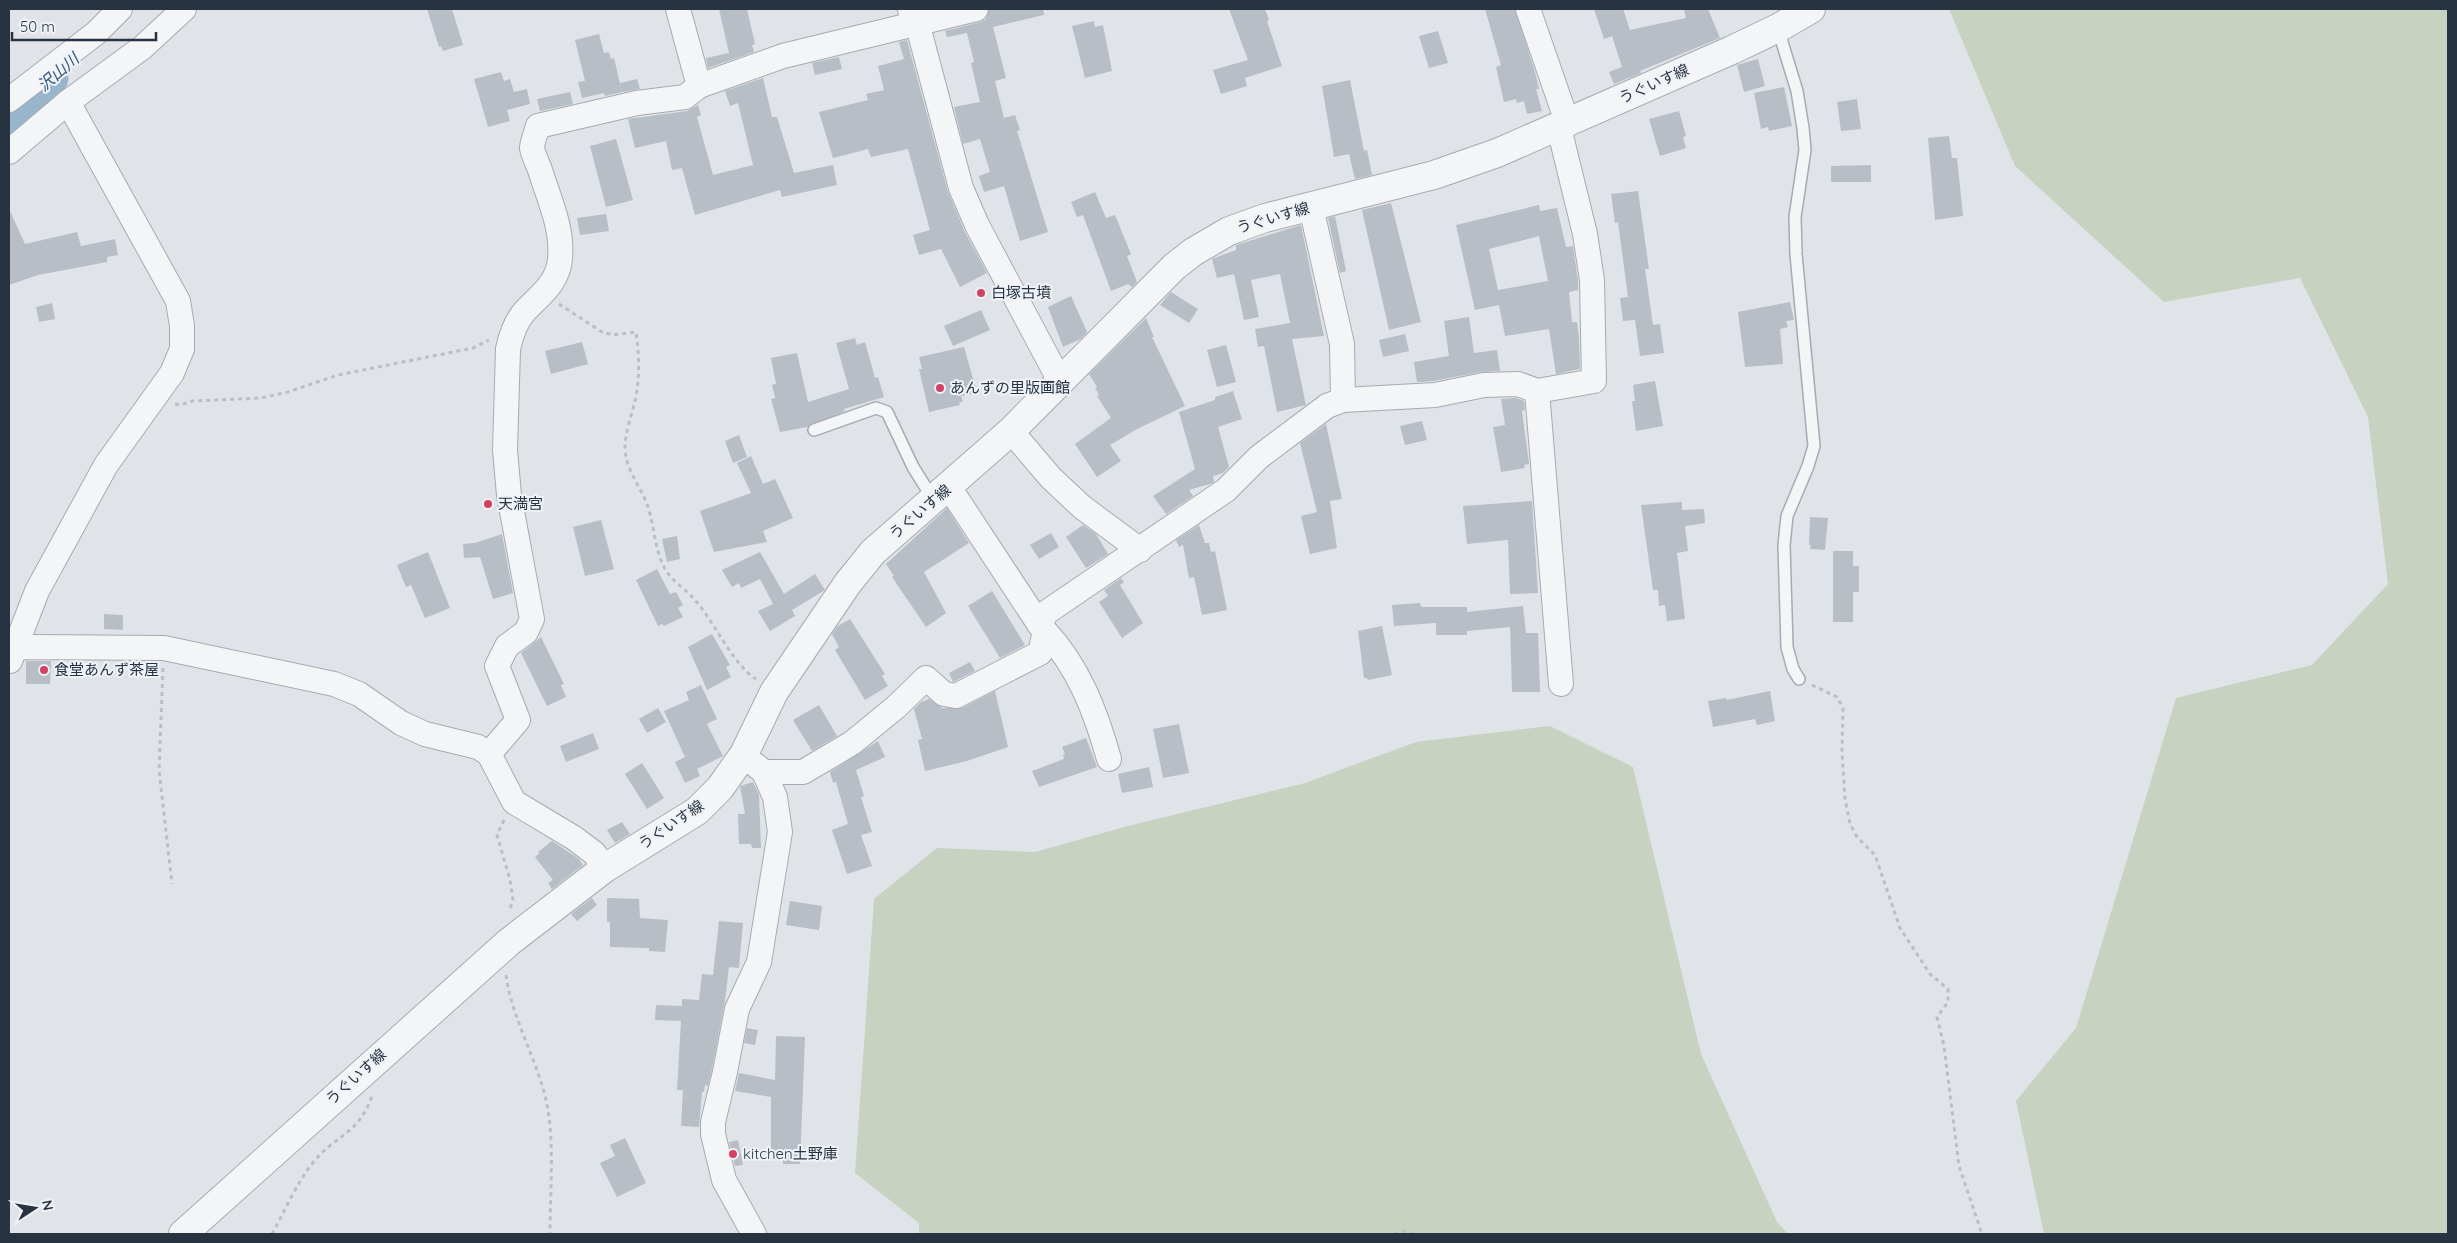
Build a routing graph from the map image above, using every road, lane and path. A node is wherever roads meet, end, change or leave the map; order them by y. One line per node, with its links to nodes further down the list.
1 (120, 9): 10 (street)
2 (184, 9): 11 (street)
3 (678, 9): 9 (street)
4 (976, 9): 7 (street)
5 (1528, 9): 12 (street)
6 (1810, 9): 8 (street, うぐいす線)
7 (913, 16): 9 (street); 17 (street)
8 (1778, 28): 12 (street, うぐいす線); 28 (lane)
9 (699, 86): 15 (street)
10 (9, 100)
11 (68, 102): 13 (street); 19 (street)
12 (1562, 124): 14 (street, うぐいす線); 18 (street)
13 (9, 152)
14 (1311, 206): 17 (street, うぐいす線); 20 (street)
15 (544, 294): 16 (street); 30 (path)
16 (511, 333): 19 (path); 31 (street)
17 (1061, 383): 22 (street, うぐいす線)
18 (1537, 391): 20 (street); 29 (street)
19 (154, 397): 27 (street)
20 (1344, 400): 24 (street)
21 (814, 430): 23 (lane)
22 (1011, 431): 23 (street, うぐいす線); 24 (street)
23 (941, 493): 25 (street); 30 (street, うぐいす線)
24 (1140, 550): 25 (street)
25 (1042, 628): 33 (street); 34 (street)
26 (164, 648): 27 (street); 31 (street); 37 (path)
27 (11, 653)
28 (1799, 679): 46 (path)
29 (1561, 684)
30 (774, 692): 32 (street, うぐいす線)
31 (489, 754): 35 (street)
32 (744, 754): 34 (street); 36 (street, うぐいす線)
33 (1109, 759)
34 (764, 772): 43 (street)
35 (514, 802): 36 (street); 38 (path)
36 (605, 868): 38 (street, うぐいす線)
37 (172, 884)
38 (506, 944): 39 (street, うぐいす線); 42 (path)
39 (368, 1066): 40 (street, うぐいす線); 41 (path)
40 (182, 1234)
41 (272, 1234)
42 (550, 1234)
43 (754, 1234)
44 (1394, 1234): 45 (path)
45 (1413, 1234)
46 (1982, 1234)

